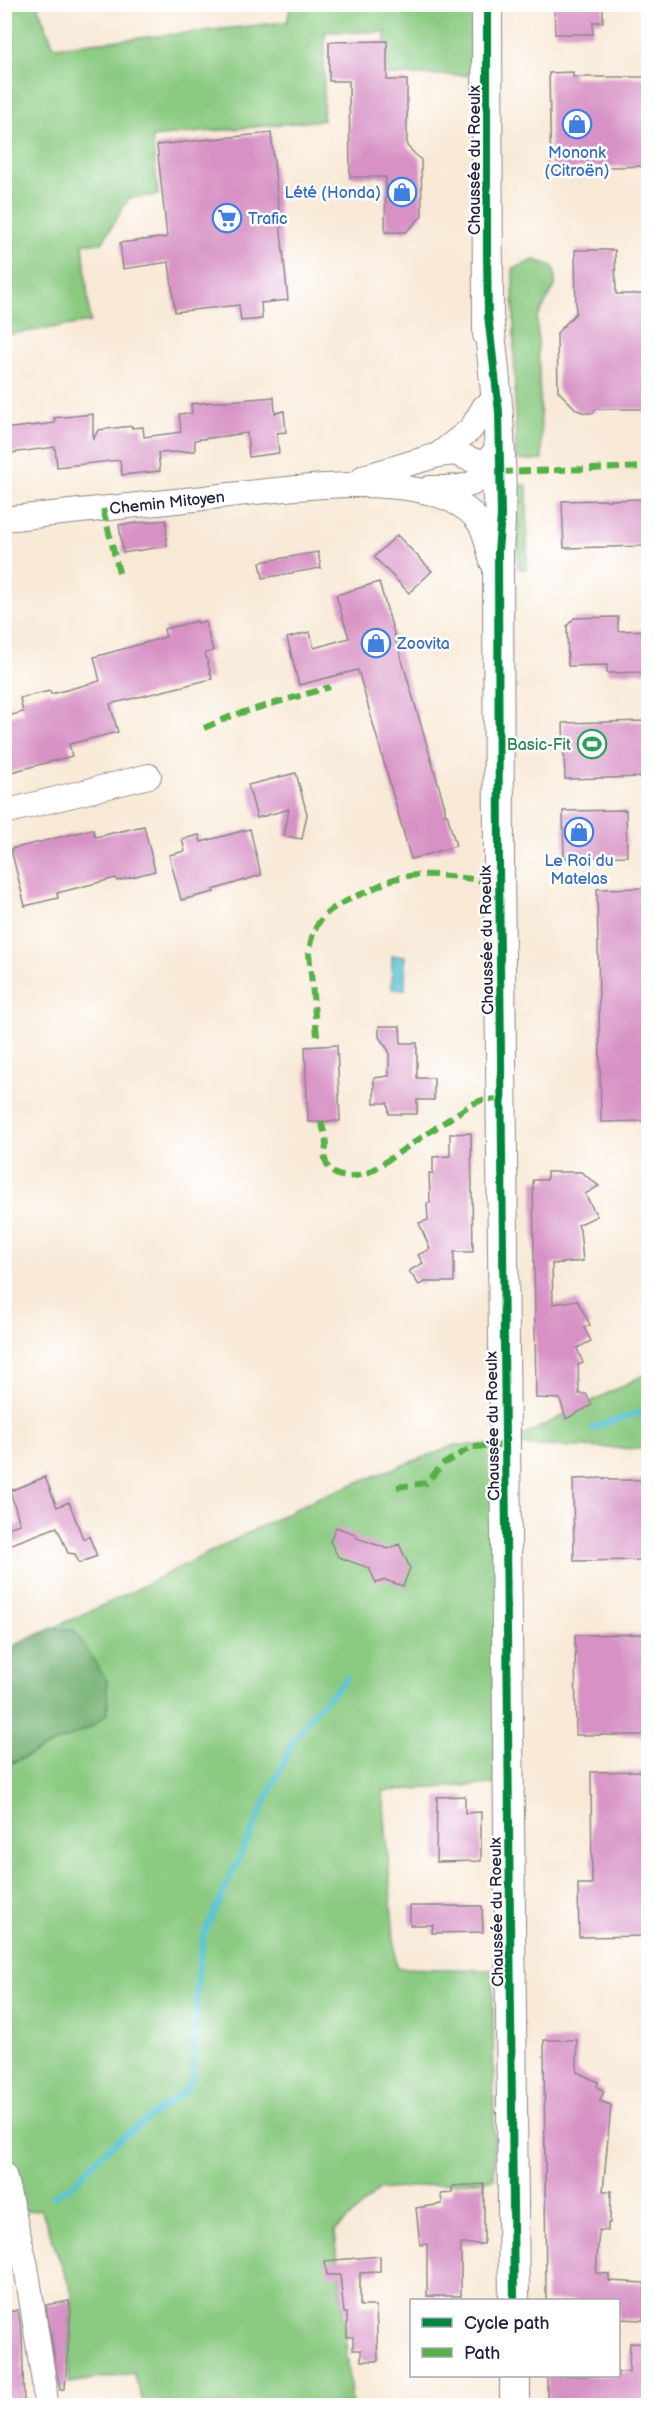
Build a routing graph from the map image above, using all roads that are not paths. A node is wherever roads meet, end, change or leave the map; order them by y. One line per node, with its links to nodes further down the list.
1 (487, 4): 2 (main road, Chaussée du Roeulx)
2 (492, 409): 3 (street); 4 (main road); 8 (main road)
3 (438, 455): 4 (street); 5 (street)
4 (486, 469): 6 (street); 8 (main road)
5 (329, 485): 6 (street); 7 (street, Chemin Mitoyen)
6 (395, 486): 9 (street)
7 (4, 519)
8 (498, 551): 9 (main road, Chaussée du Roeulx)
9 (499, 585): 13 (main road, Chaussée du Roeulx)
10 (149, 776): 11 (street)
11 (4, 812)
12 (4, 2175): 15 (street)
13 (514, 2299)
14 (515, 2377): 16 (main road)
15 (46, 2406)
16 (515, 2406)

